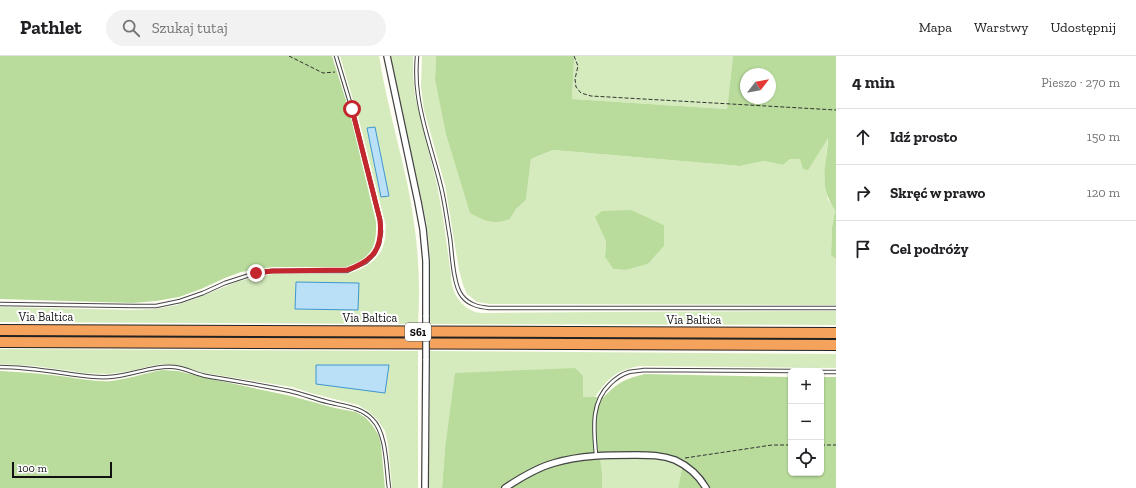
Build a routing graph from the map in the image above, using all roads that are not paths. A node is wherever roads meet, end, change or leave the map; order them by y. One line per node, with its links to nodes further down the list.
1 (336, 56): 4 (lane)
2 (387, 56): 16 (street, bridge)
3 (417, 56): 5 (lane)
4 (0, 304)
5 (836, 308)
6 (0, 330): 7 (highway, Via Baltica / S61)
7 (836, 333)
8 (0, 342): 9 (highway, Via Baltica / S61)
9 (836, 345)
10 (0, 367): 15 (lane)
11 (788, 371): 14 (lane)
12 (824, 372): 13 (lane)
13 (836, 372)
14 (596, 455): 17 (street); 18 (street)
15 (389, 488)
16 (425, 488)
17 (505, 488)
18 (706, 488)

